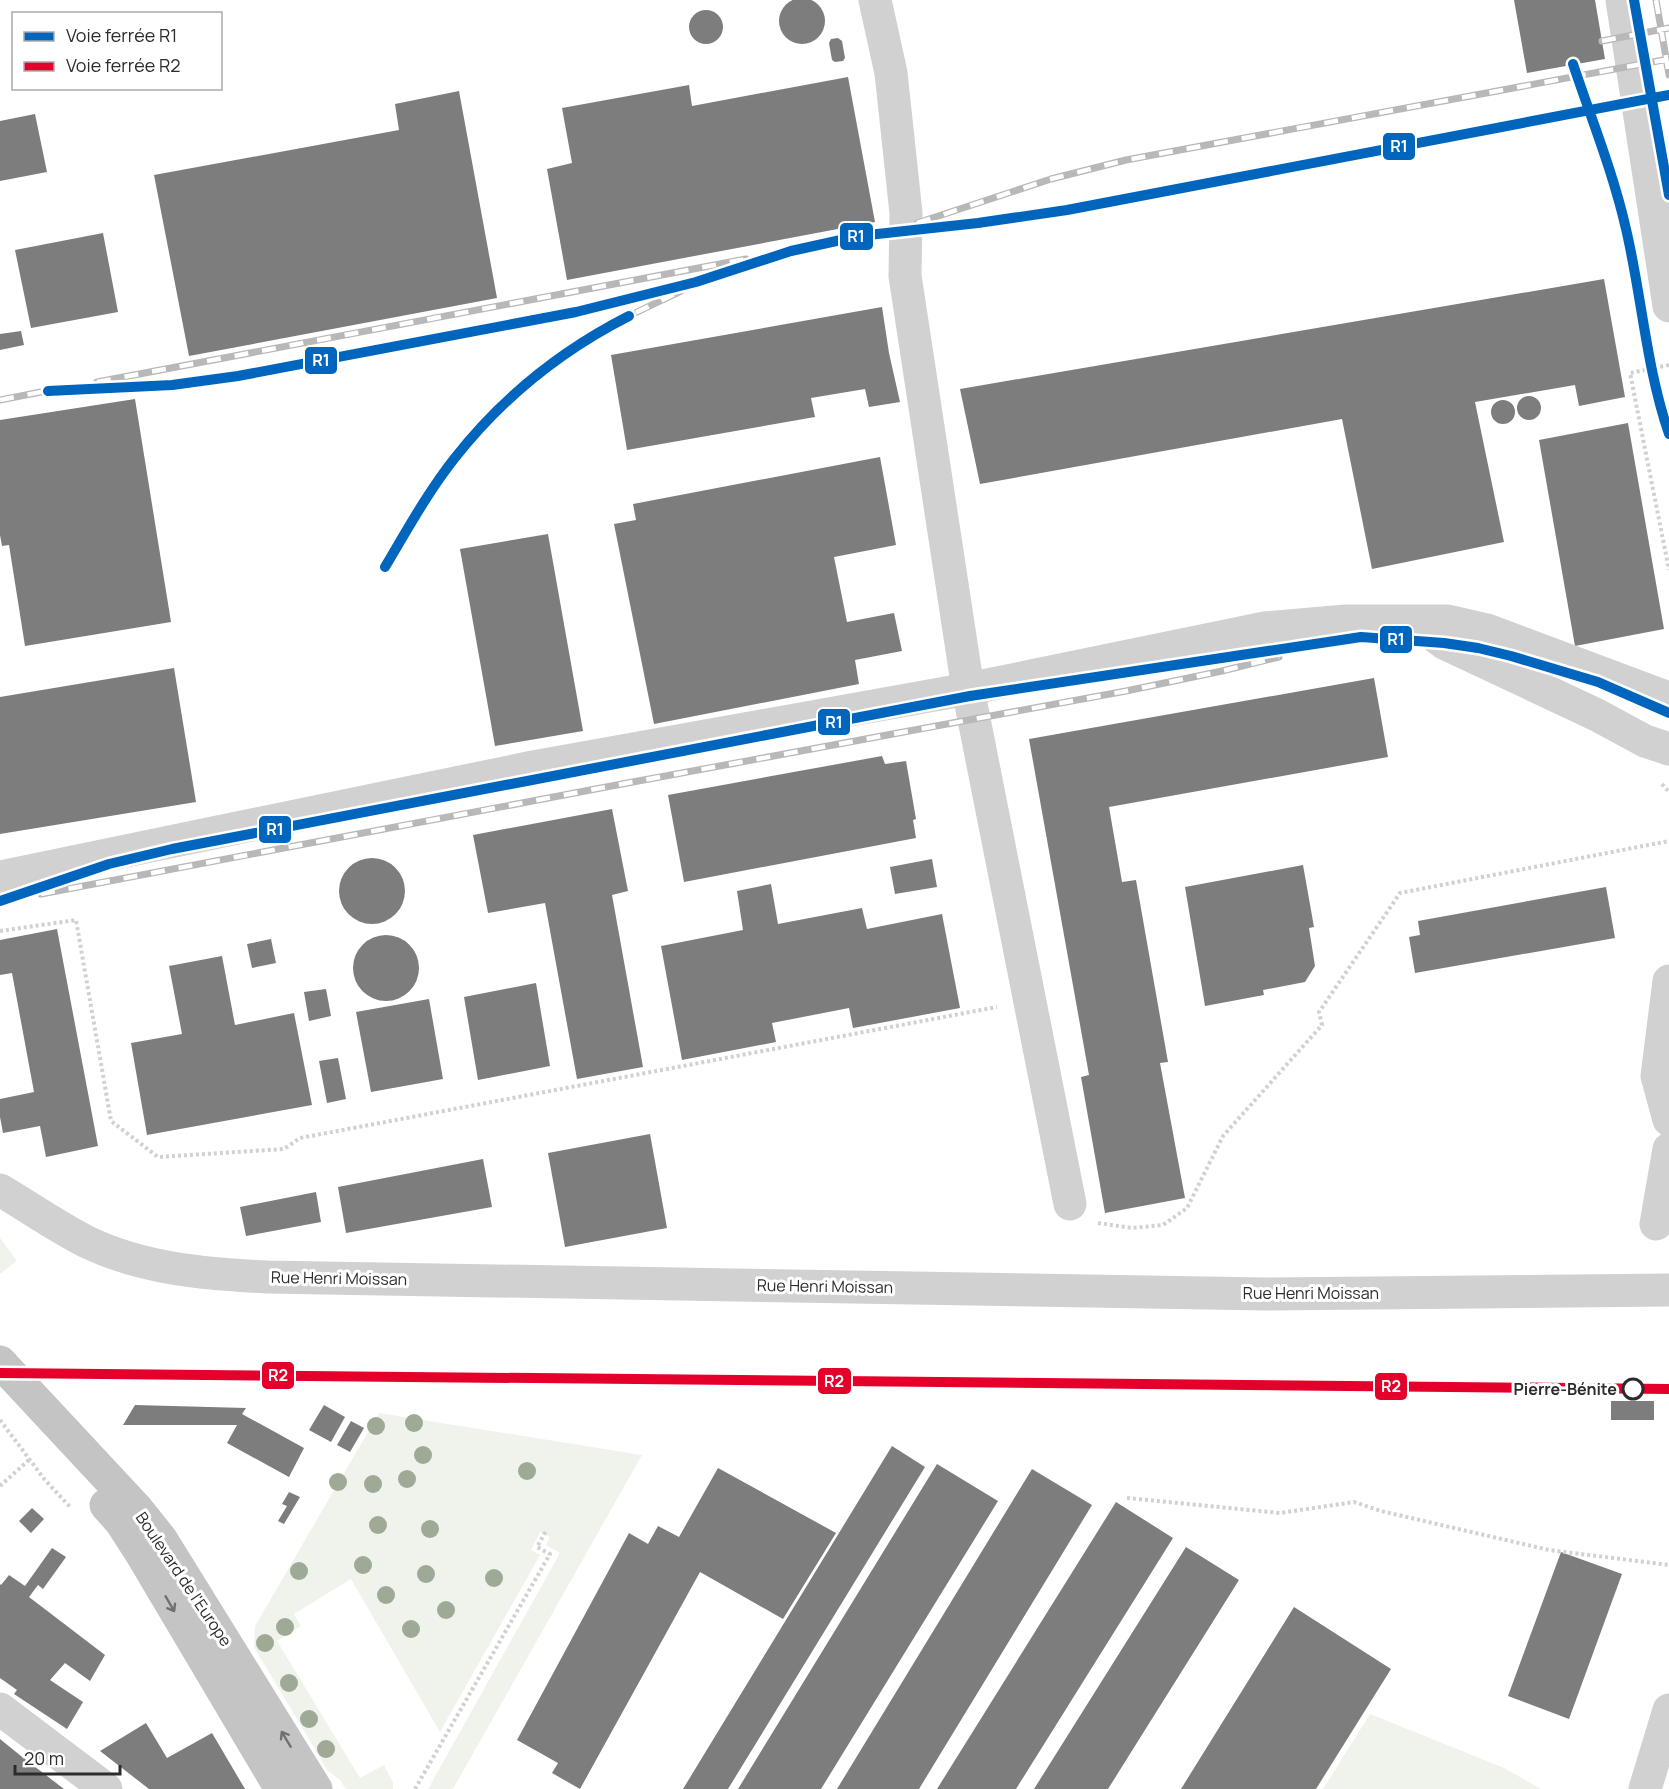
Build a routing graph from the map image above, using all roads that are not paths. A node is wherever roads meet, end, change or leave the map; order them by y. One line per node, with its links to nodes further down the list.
1 (875, 0): 5 (street)
2 (1622, 0): 3 (street)
3 (1669, 306)
4 (1414, 621): 5 (street); 6 (street); 7 (street)
5 (968, 688): 8 (street); 13 (street)
6 (1669, 698)
7 (1669, 749)
8 (0, 877)
9 (1669, 981): 10 (street)
10 (1669, 1120)
11 (1669, 1149): 14 (street)
12 (0, 1190): 15 (street, Rue Henri Moissan)
13 (1081, 1213)
14 (1656, 1224)
15 (1669, 1290)
16 (0, 1362): 18 (main road, Boulevard de l'Europe)
17 (0, 1388): 18 (main road, Boulevard de l'Europe)
18 (44, 1422): 22 (main road, Boulevard de l'Europe, one-way to 22); 23 (main road, Boulevard de l'Europe, one-way to 18)
19 (0, 1709): 21 (street)
20 (1669, 1710): 24 (street)
21 (93, 1785)
22 (281, 1789)
23 (316, 1789)
24 (1645, 1789)

